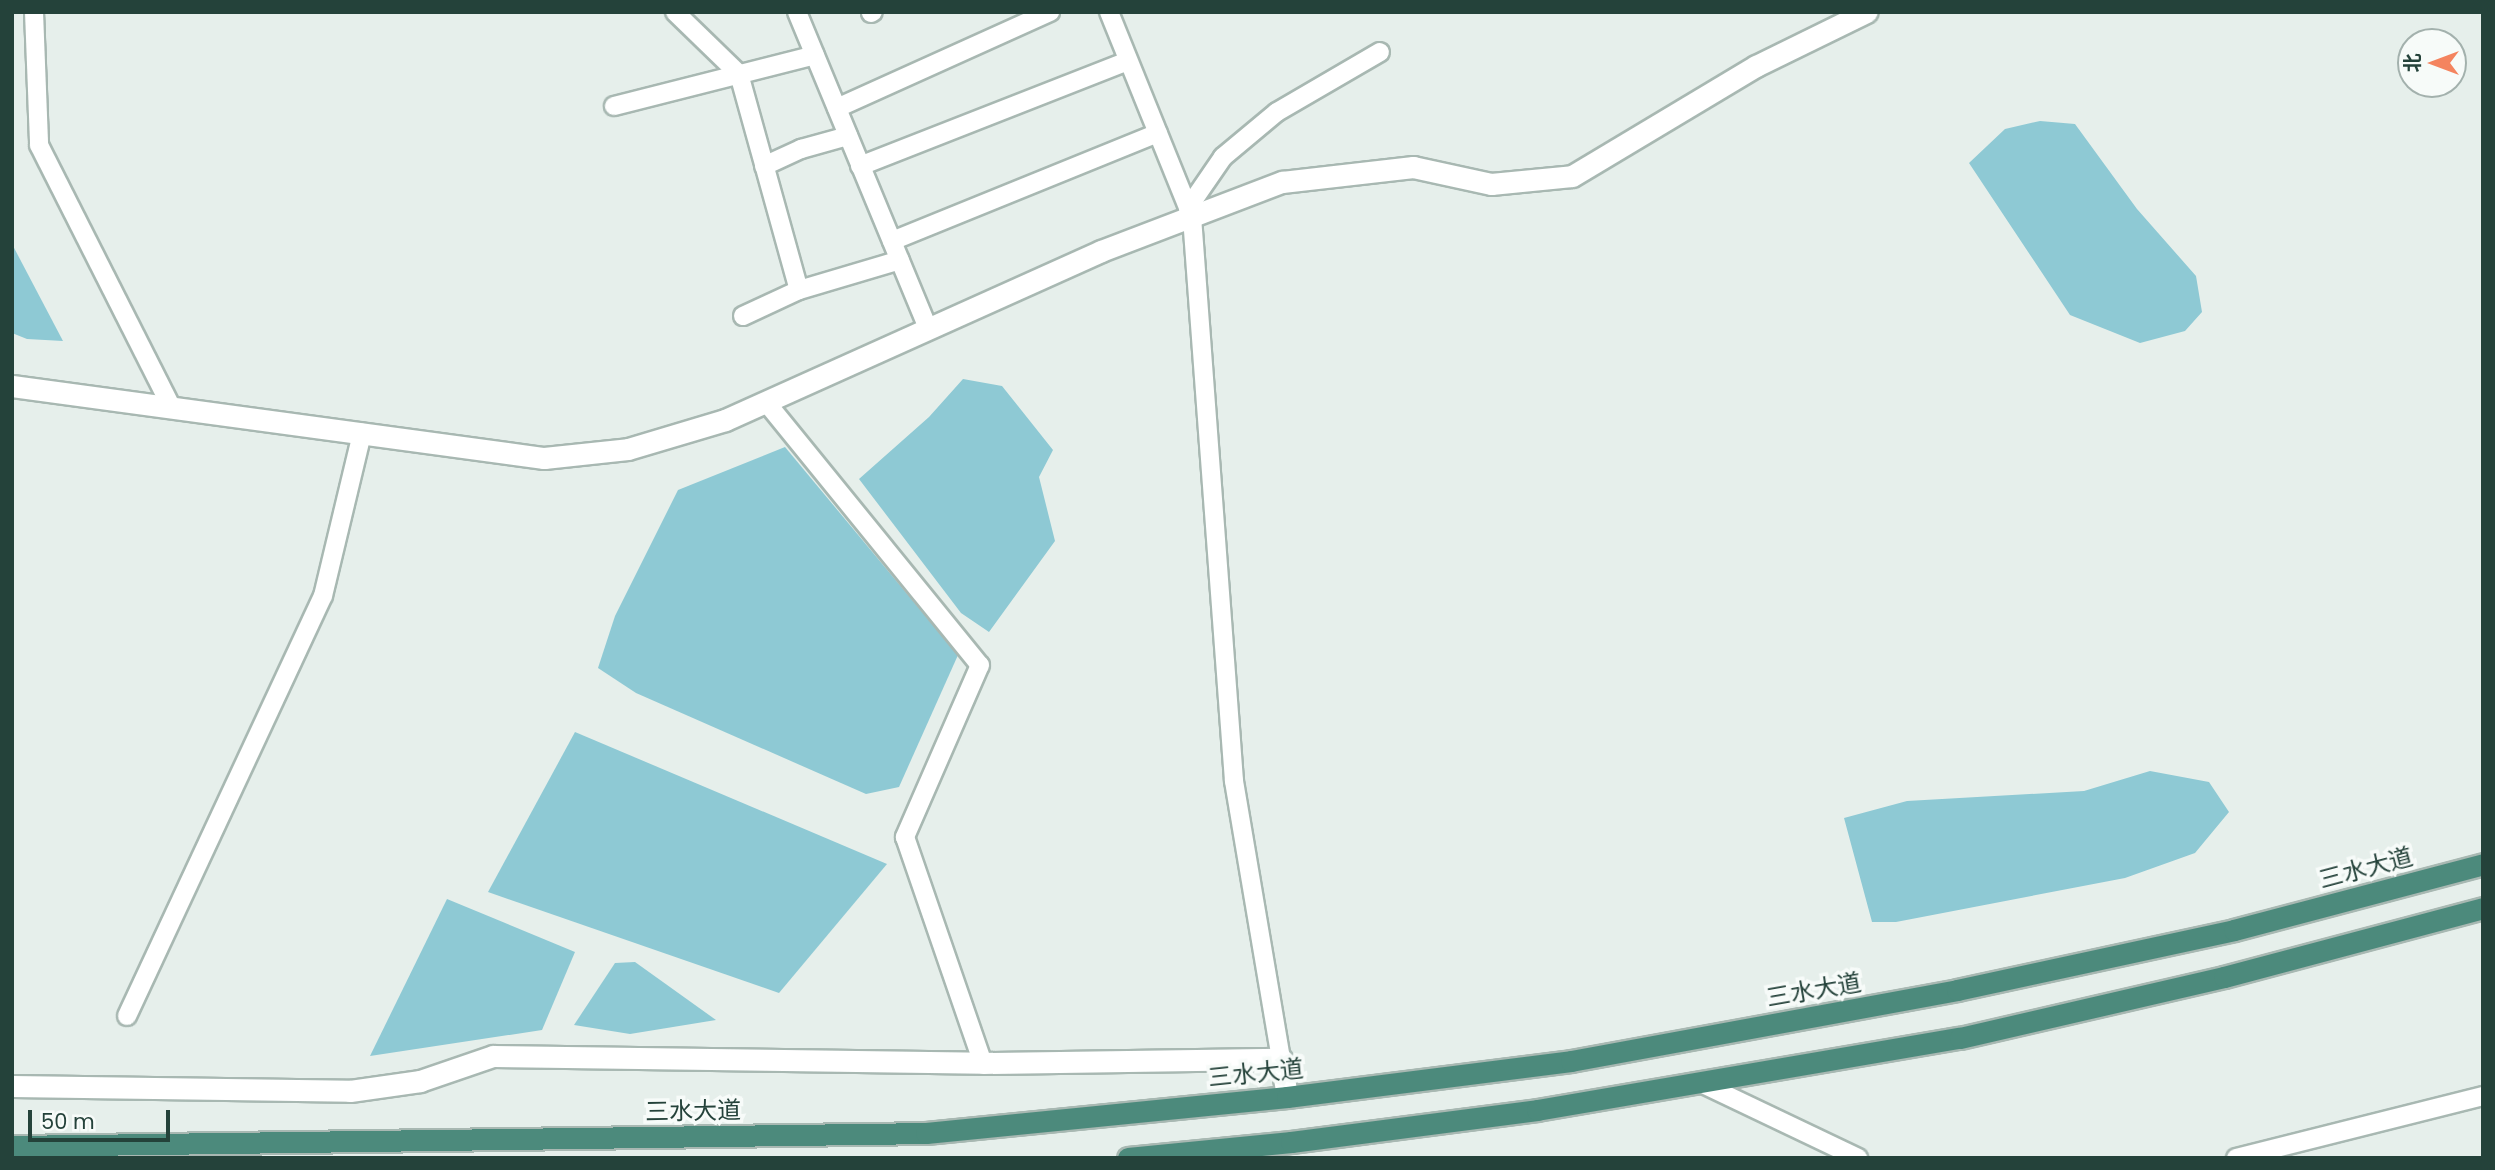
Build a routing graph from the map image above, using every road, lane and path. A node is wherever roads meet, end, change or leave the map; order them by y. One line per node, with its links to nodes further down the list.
1 (34, 12): 25 (street)
2 (675, 12): 10 (street)
3 (797, 12): 8 (street)
4 (1050, 12): 12 (street)
5 (1109, 12): 9 (street)
6 (1866, 12): 17 (main road)
7 (1380, 52): 17 (street)
8 (815, 55): 10 (street); 12 (street)
9 (1128, 61): 13 (street); 16 (street)
10 (739, 74): 11 (street); 15 (street)
11 (614, 106)
12 (837, 108): 14 (street)
13 (1158, 133): 17 (street); 18 (street)
14 (848, 136): 15 (street); 16 (street)
15 (764, 166): 20 (street)
16 (860, 166): 18 (street)
17 (1190, 212): 22 (main road); 30 (street)
18 (892, 241): 19 (street)
19 (900, 260): 20 (street); 22 (street)
20 (799, 290): 21 (street)
21 (743, 316)
22 (928, 329): 24 (main road)
23 (12, 386): 25 (main road)
24 (766, 402): 26 (main road); 31 (street)
25 (172, 408): 26 (main road)
26 (362, 433): 29 (street)
27 (2483, 864): 35 (highway, 三水大道)
28 (2483, 908): 32 (highway)
29 (127, 1016)
30 (1281, 1059): 31 (main road); 35 (main road)
31 (983, 1063): 33 (main road)
32 (1703, 1084): 37 (highway); 39 (street)
33 (12, 1086)
34 (2483, 1096): 40 (street)
35 (1287, 1097): 36 (highway, 三水大道)
36 (12, 1146)
37 (1292, 1150): 38 (highway)
38 (1128, 1158)
39 (1858, 1158)
40 (2236, 1158)

